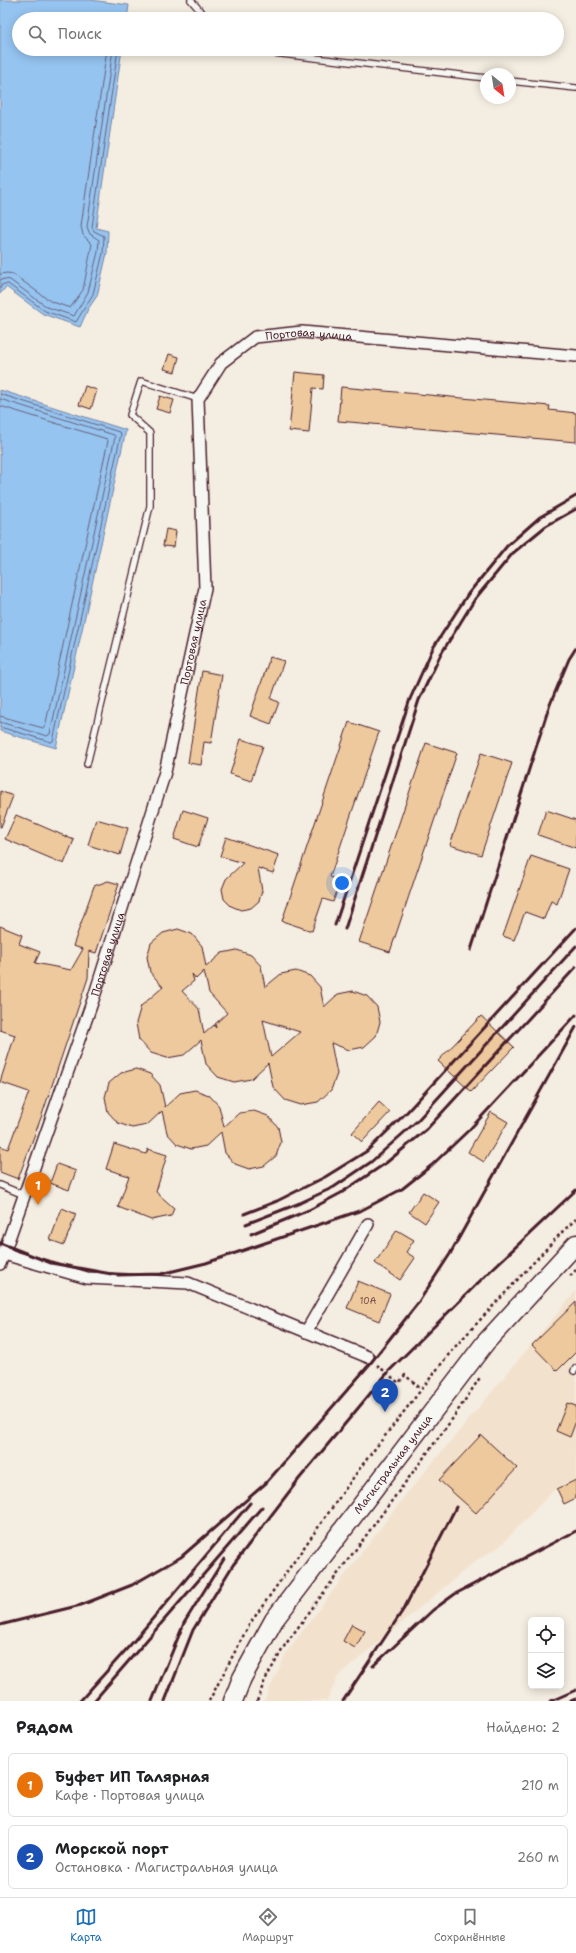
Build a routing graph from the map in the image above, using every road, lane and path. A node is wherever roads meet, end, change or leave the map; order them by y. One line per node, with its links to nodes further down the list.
1 (191, 0): 2 (lane)
2 (201, 12)
3 (299, 56): 4 (lane)
4 (480, 77)
5 (516, 82): 6 (lane)
6 (576, 88)
7 (576, 356): 8 (street, Портовая улица)
8 (198, 399): 9 (lane); 11 (street, Портовая улица)
9 (87, 764)
10 (0, 1185): 11 (lane)
11 (24, 1195): 15 (street, Портовая улица)
12 (576, 1219): 21 (path)
13 (368, 1224): 18 (street)
14 (576, 1244): 23 (highway, Магистральная улица)
15 (2, 1259): 18 (street)
16 (576, 1270): 17 (path)
17 (566, 1280)
18 (306, 1332): 19 (street)
19 (368, 1357): 21 (path)
20 (484, 1372): 24 (path)
21 (421, 1389): 22 (path)
22 (209, 1701)
23 (233, 1701)
24 (257, 1701)

